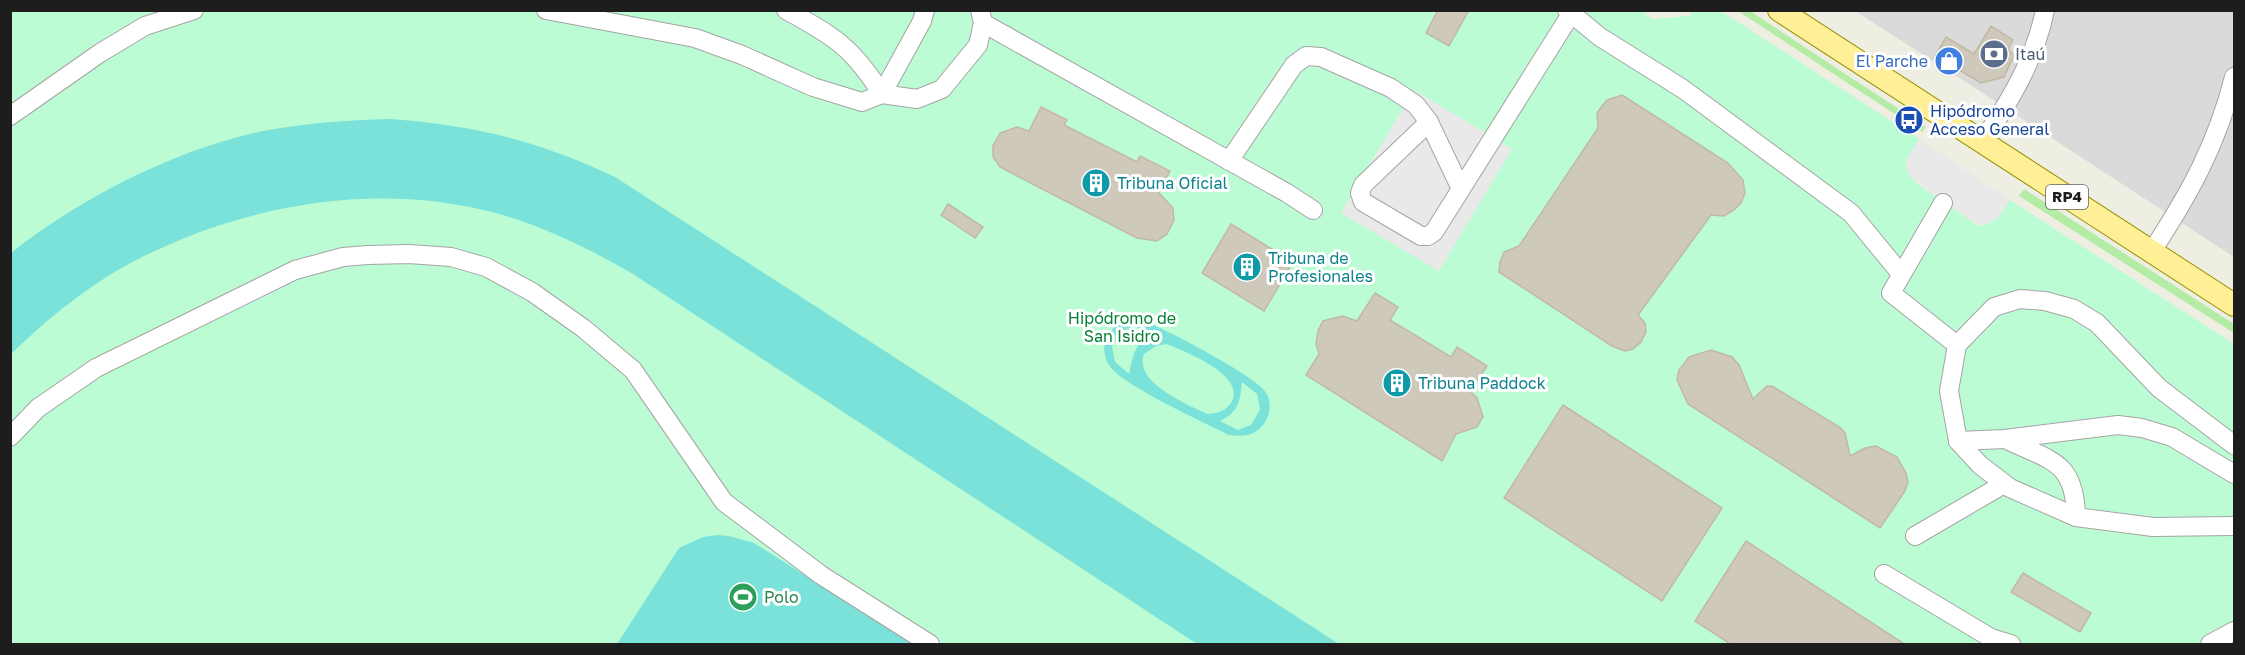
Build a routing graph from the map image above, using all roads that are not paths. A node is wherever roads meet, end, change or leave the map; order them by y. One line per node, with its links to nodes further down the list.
1 (158, 10): 11 (street)
2 (194, 10): 11 (street)
3 (546, 10): 13 (street)
4 (786, 10): 9 (street)
5 (925, 10): 13 (street)
6 (1779, 10): 16 (main road, RP4)
7 (2045, 10): 16 (street)
8 (1569, 12): 18 (street); 22 (street)
9 (812, 17): 13 (street)
10 (982, 17): 13 (street); 17 (street)
11 (145, 26): 14 (street)
12 (2235, 77): 21 (street)
13 (882, 94)
14 (10, 116)
15 (1429, 122): 17 (street); 18 (street); 18 (street)
16 (1982, 142): 21 (main road, RP4)
17 (1229, 161): 20 (street)
18 (1460, 187)
19 (1943, 203): 22 (street)
20 (1312, 210)
21 (2152, 251): 23 (main road, RP4)
22 (1901, 274): 24 (street)
23 (2235, 305)
24 (1957, 345): 27 (street); 28 (street)
25 (10, 437): 36 (street)
26 (2005, 439): 27 (street); 29 (street); 31 (street)
27 (1958, 441): 30 (street)
28 (2235, 445)
29 (2235, 474)
30 (2004, 484): 31 (street); 33 (street)
31 (2076, 517): 32 (street)
32 (2235, 526)
33 (1915, 536)
34 (1884, 574): 37 (street)
35 (2235, 631): 38 (street)
36 (930, 645)
37 (2011, 645)
38 (2210, 645)

